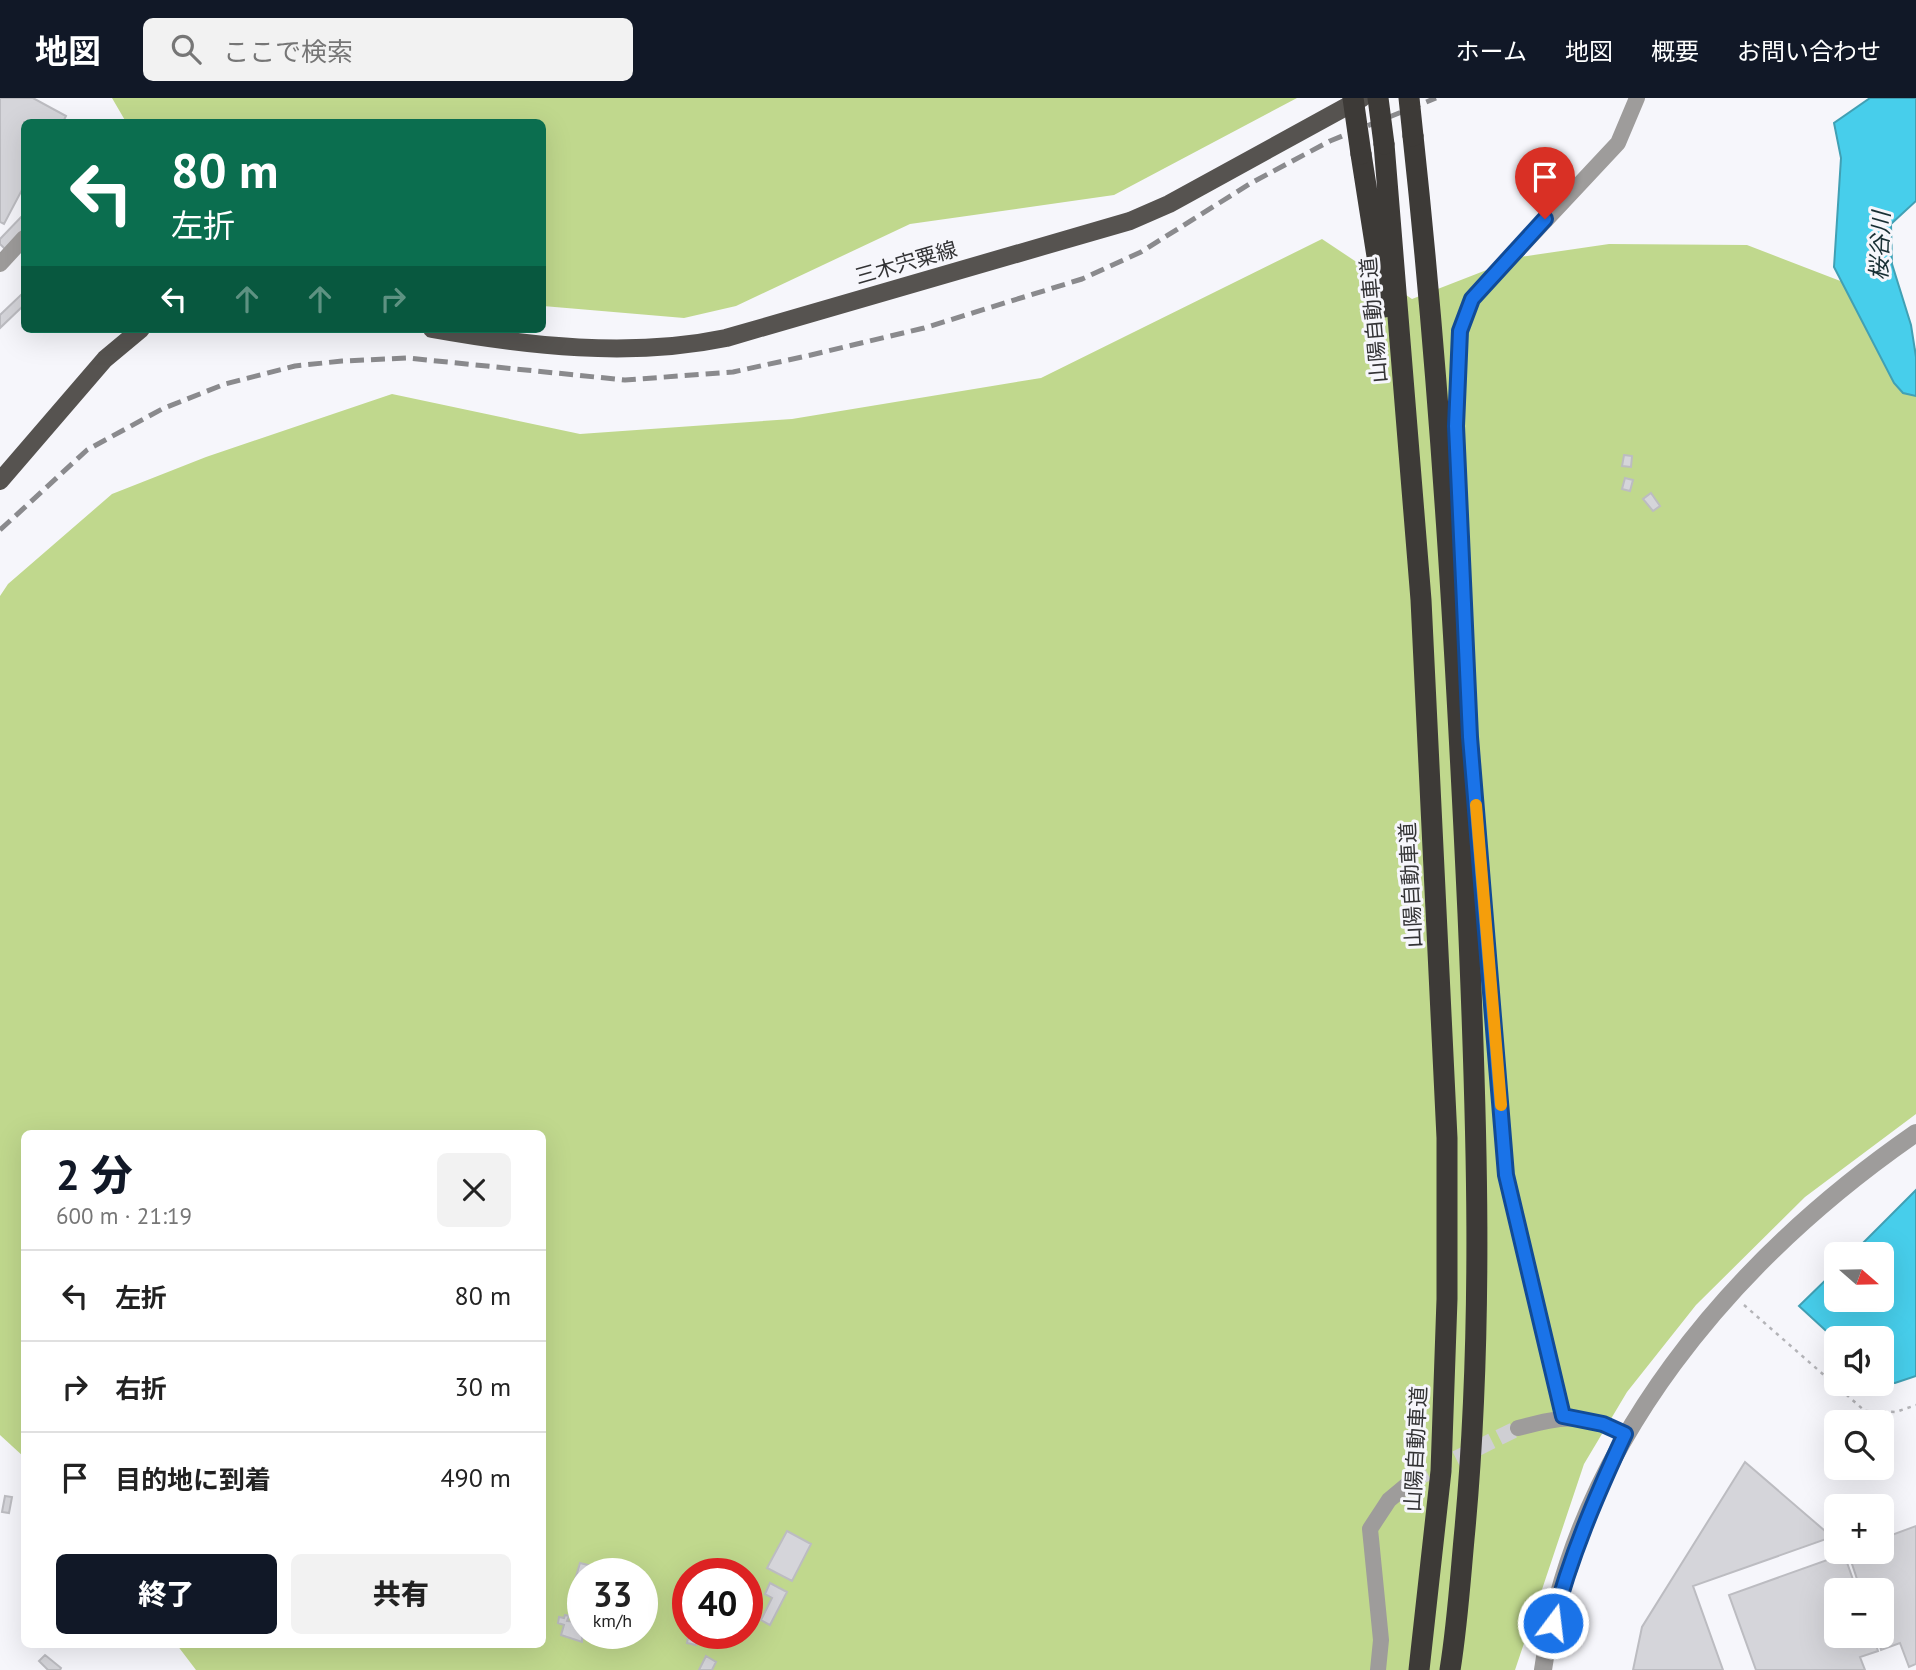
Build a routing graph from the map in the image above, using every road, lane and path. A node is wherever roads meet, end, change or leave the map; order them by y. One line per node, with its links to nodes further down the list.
1 (1353, 98): 10 (highway, bridge)
2 (1362, 98): 9 (main road, 三木宍粟線)
3 (1378, 98): 10 (highway, 山陽自動車道, bridge)
4 (1409, 98): 21 (highway, bridge)
5 (1637, 98): 15 (street)
6 (21, 241): 7 (street)
7 (0, 264)
8 (136, 333): 11 (main road)
9 (454, 333)
10 (1410, 468): 20 (highway, 山陽自動車道)
11 (0, 481)
12 (1916, 1133): 13 (street)
13 (1729, 1293): 14 (path); 17 (street)
14 (1916, 1405)
15 (1563, 1416): 16 (street); 17 (street)
16 (1518, 1428)
17 (1625, 1434): 22 (street)
18 (1413, 1480): 19 (street)
19 (1378, 1670)
20 (1419, 1670)
21 (1450, 1670)
22 (1543, 1670)

